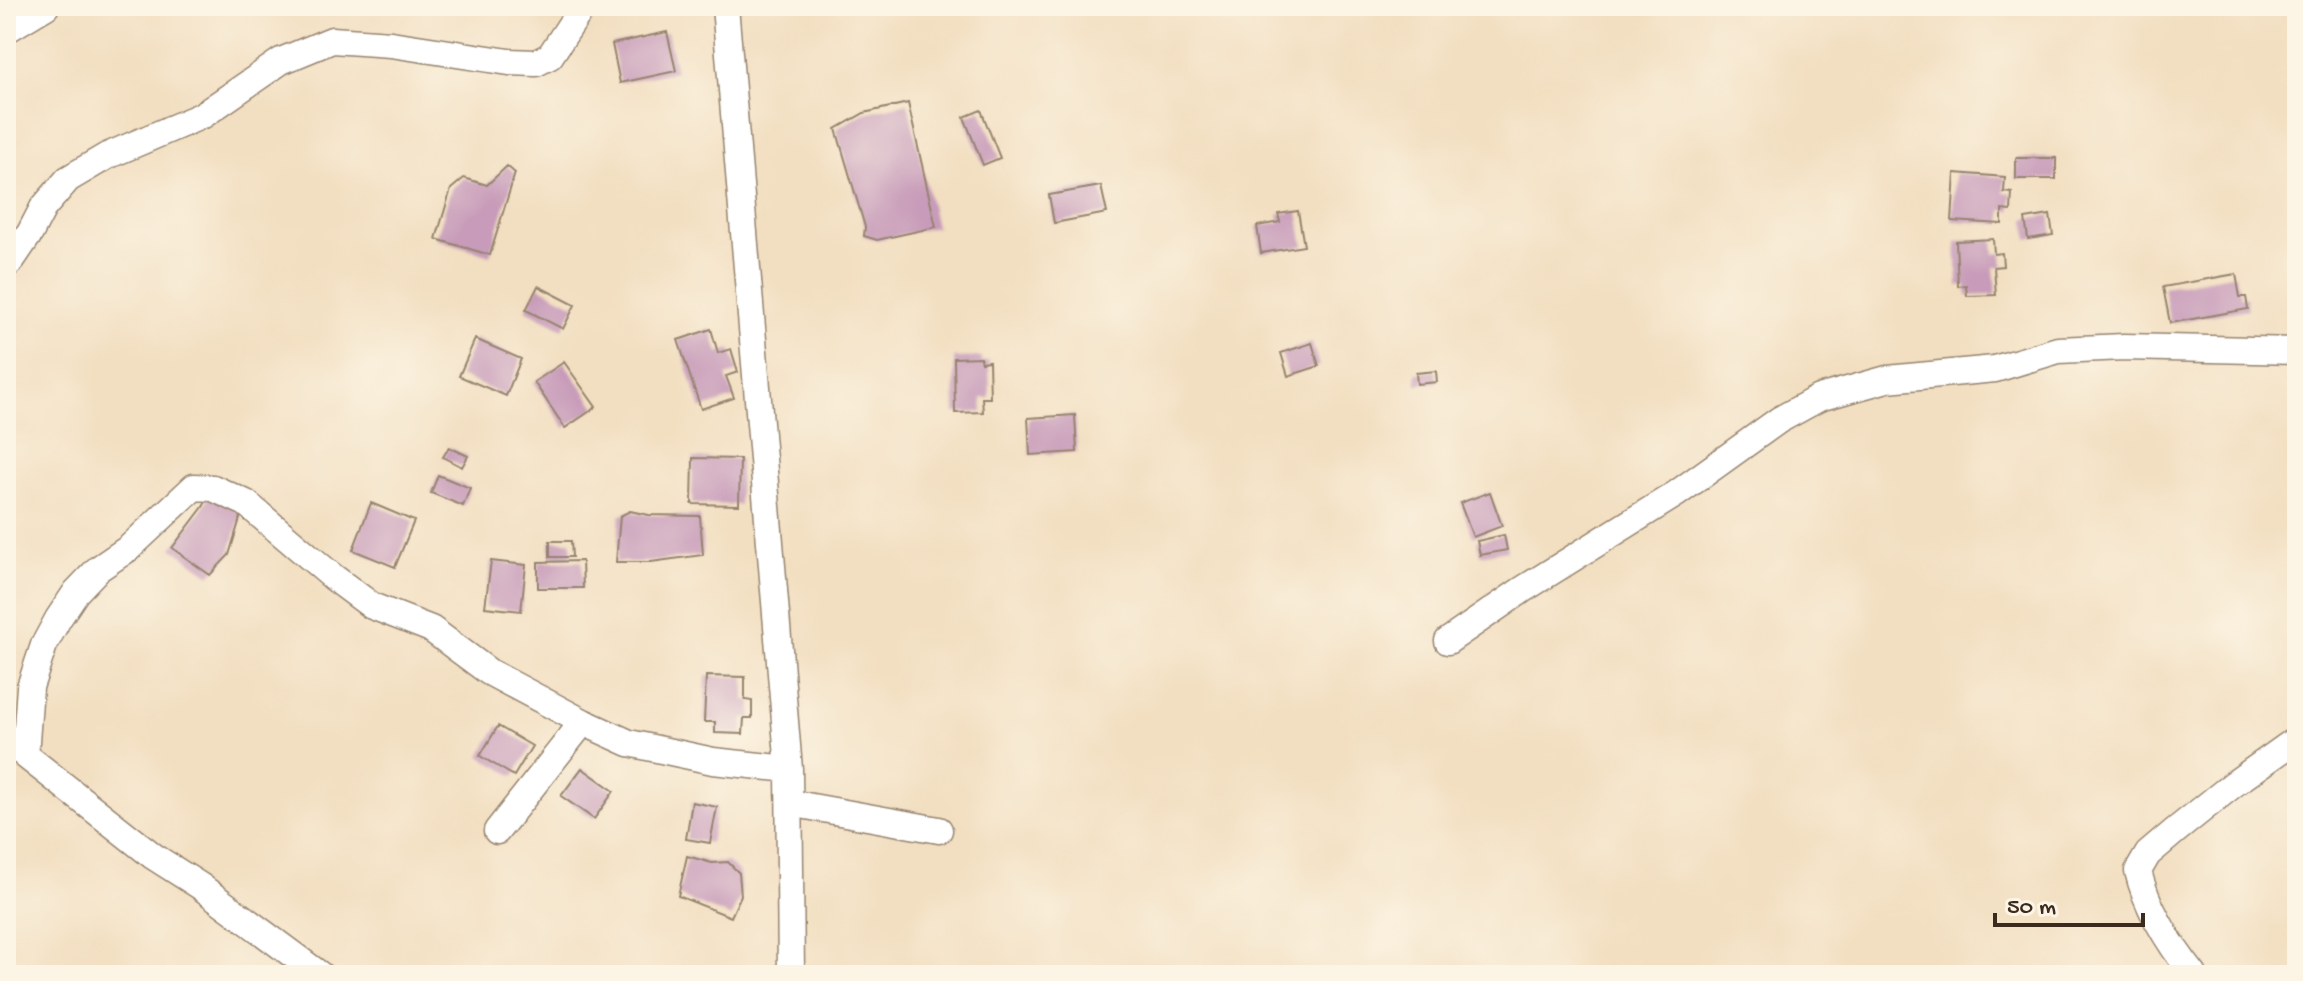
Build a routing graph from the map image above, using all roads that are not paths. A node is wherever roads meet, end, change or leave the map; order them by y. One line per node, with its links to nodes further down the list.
1 (46, 6): 4 (street)
2 (583, 6): 5 (street)
3 (725, 6): 11 (street)
4 (6, 30)
5 (6, 265)
6 (2297, 351): 7 (street)
7 (1448, 641)
8 (583, 722): 10 (street); 11 (street); 14 (street)
9 (2297, 739): 17 (street)
10 (16, 746): 15 (street)
11 (789, 769): 12 (street)
12 (790, 803): 13 (street); 16 (street)
13 (939, 830)
14 (497, 831)
15 (320, 975)
16 (791, 975)
17 (2194, 975)

